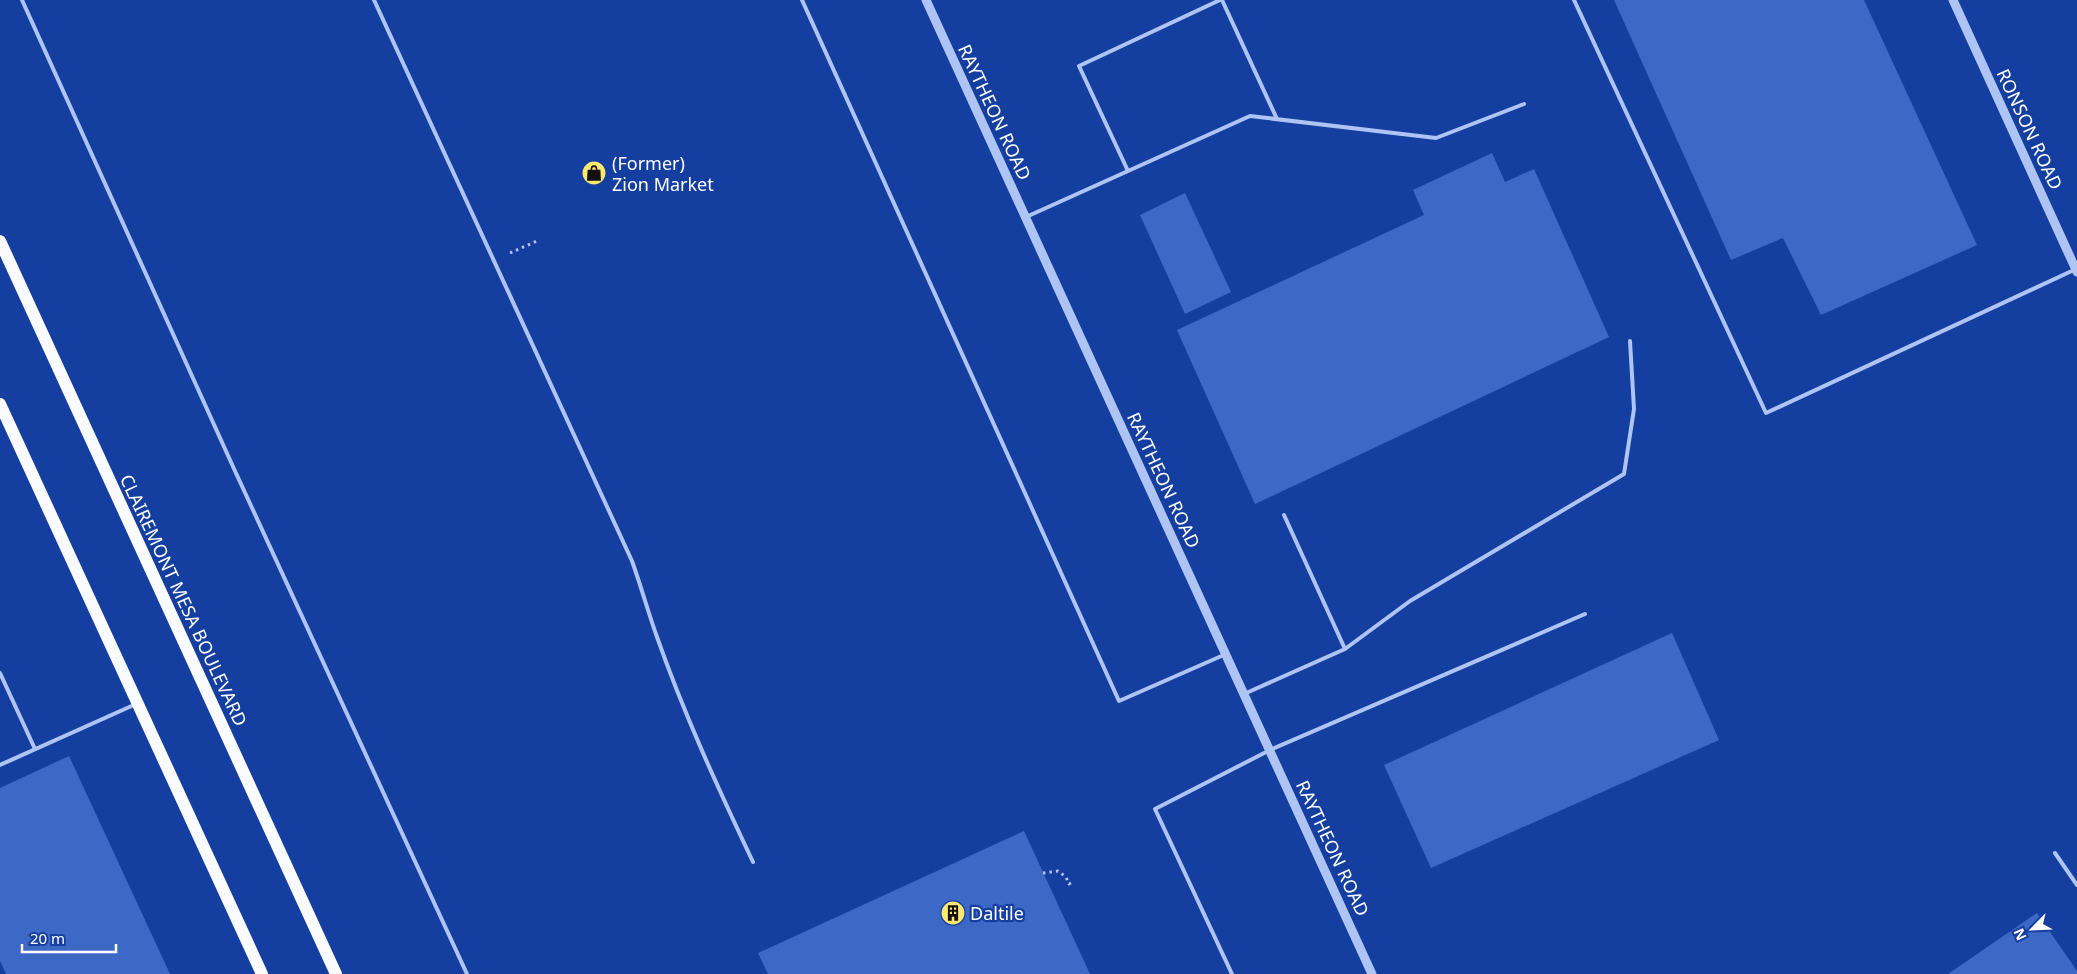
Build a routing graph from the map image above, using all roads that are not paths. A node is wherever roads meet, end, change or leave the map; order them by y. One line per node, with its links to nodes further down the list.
1 (22, 0): 31 (lane)
2 (374, 0): 27 (lane)
3 (802, 0): 19 (lane)
4 (926, 0): 11 (street, RAYTHEON ROAD)
5 (1221, 0): 9 (lane); 10 (lane)
6 (1574, 0): 13 (lane)
7 (1953, 0): 13 (street, RONSON ROAD)
8 (1524, 104): 9 (lane)
9 (1277, 119): 10 (lane)
10 (1128, 171): 11 (lane)
11 (1026, 217): 19 (street, RAYTHEON ROAD)
12 (0, 241): 30 (main road, CLAIREMONT MESA BOULEVARD)
13 (2076, 270)
14 (1630, 341): 18 (lane)
15 (0, 404): 22 (main road)
16 (1284, 515): 18 (lane)
17 (1584, 614): 24 (lane)
18 (1344, 649): 21 (lane)
19 (1226, 654): 21 (street, RAYTHEON ROAD)
20 (0, 673): 23 (lane)
21 (1244, 694): 24 (street, RAYTHEON ROAD)
22 (138, 704): 23 (lane); 29 (main road)
23 (35, 749): 25 (lane)
24 (1270, 750): 32 (lane); 33 (street, RAYTHEON ROAD)
25 (0, 765)
26 (2055, 853): 28 (lane)
27 (753, 862)
28 (2077, 885)
29 (262, 974)
30 (336, 974)
31 (467, 974)
32 (1232, 974)
33 (1372, 974)

